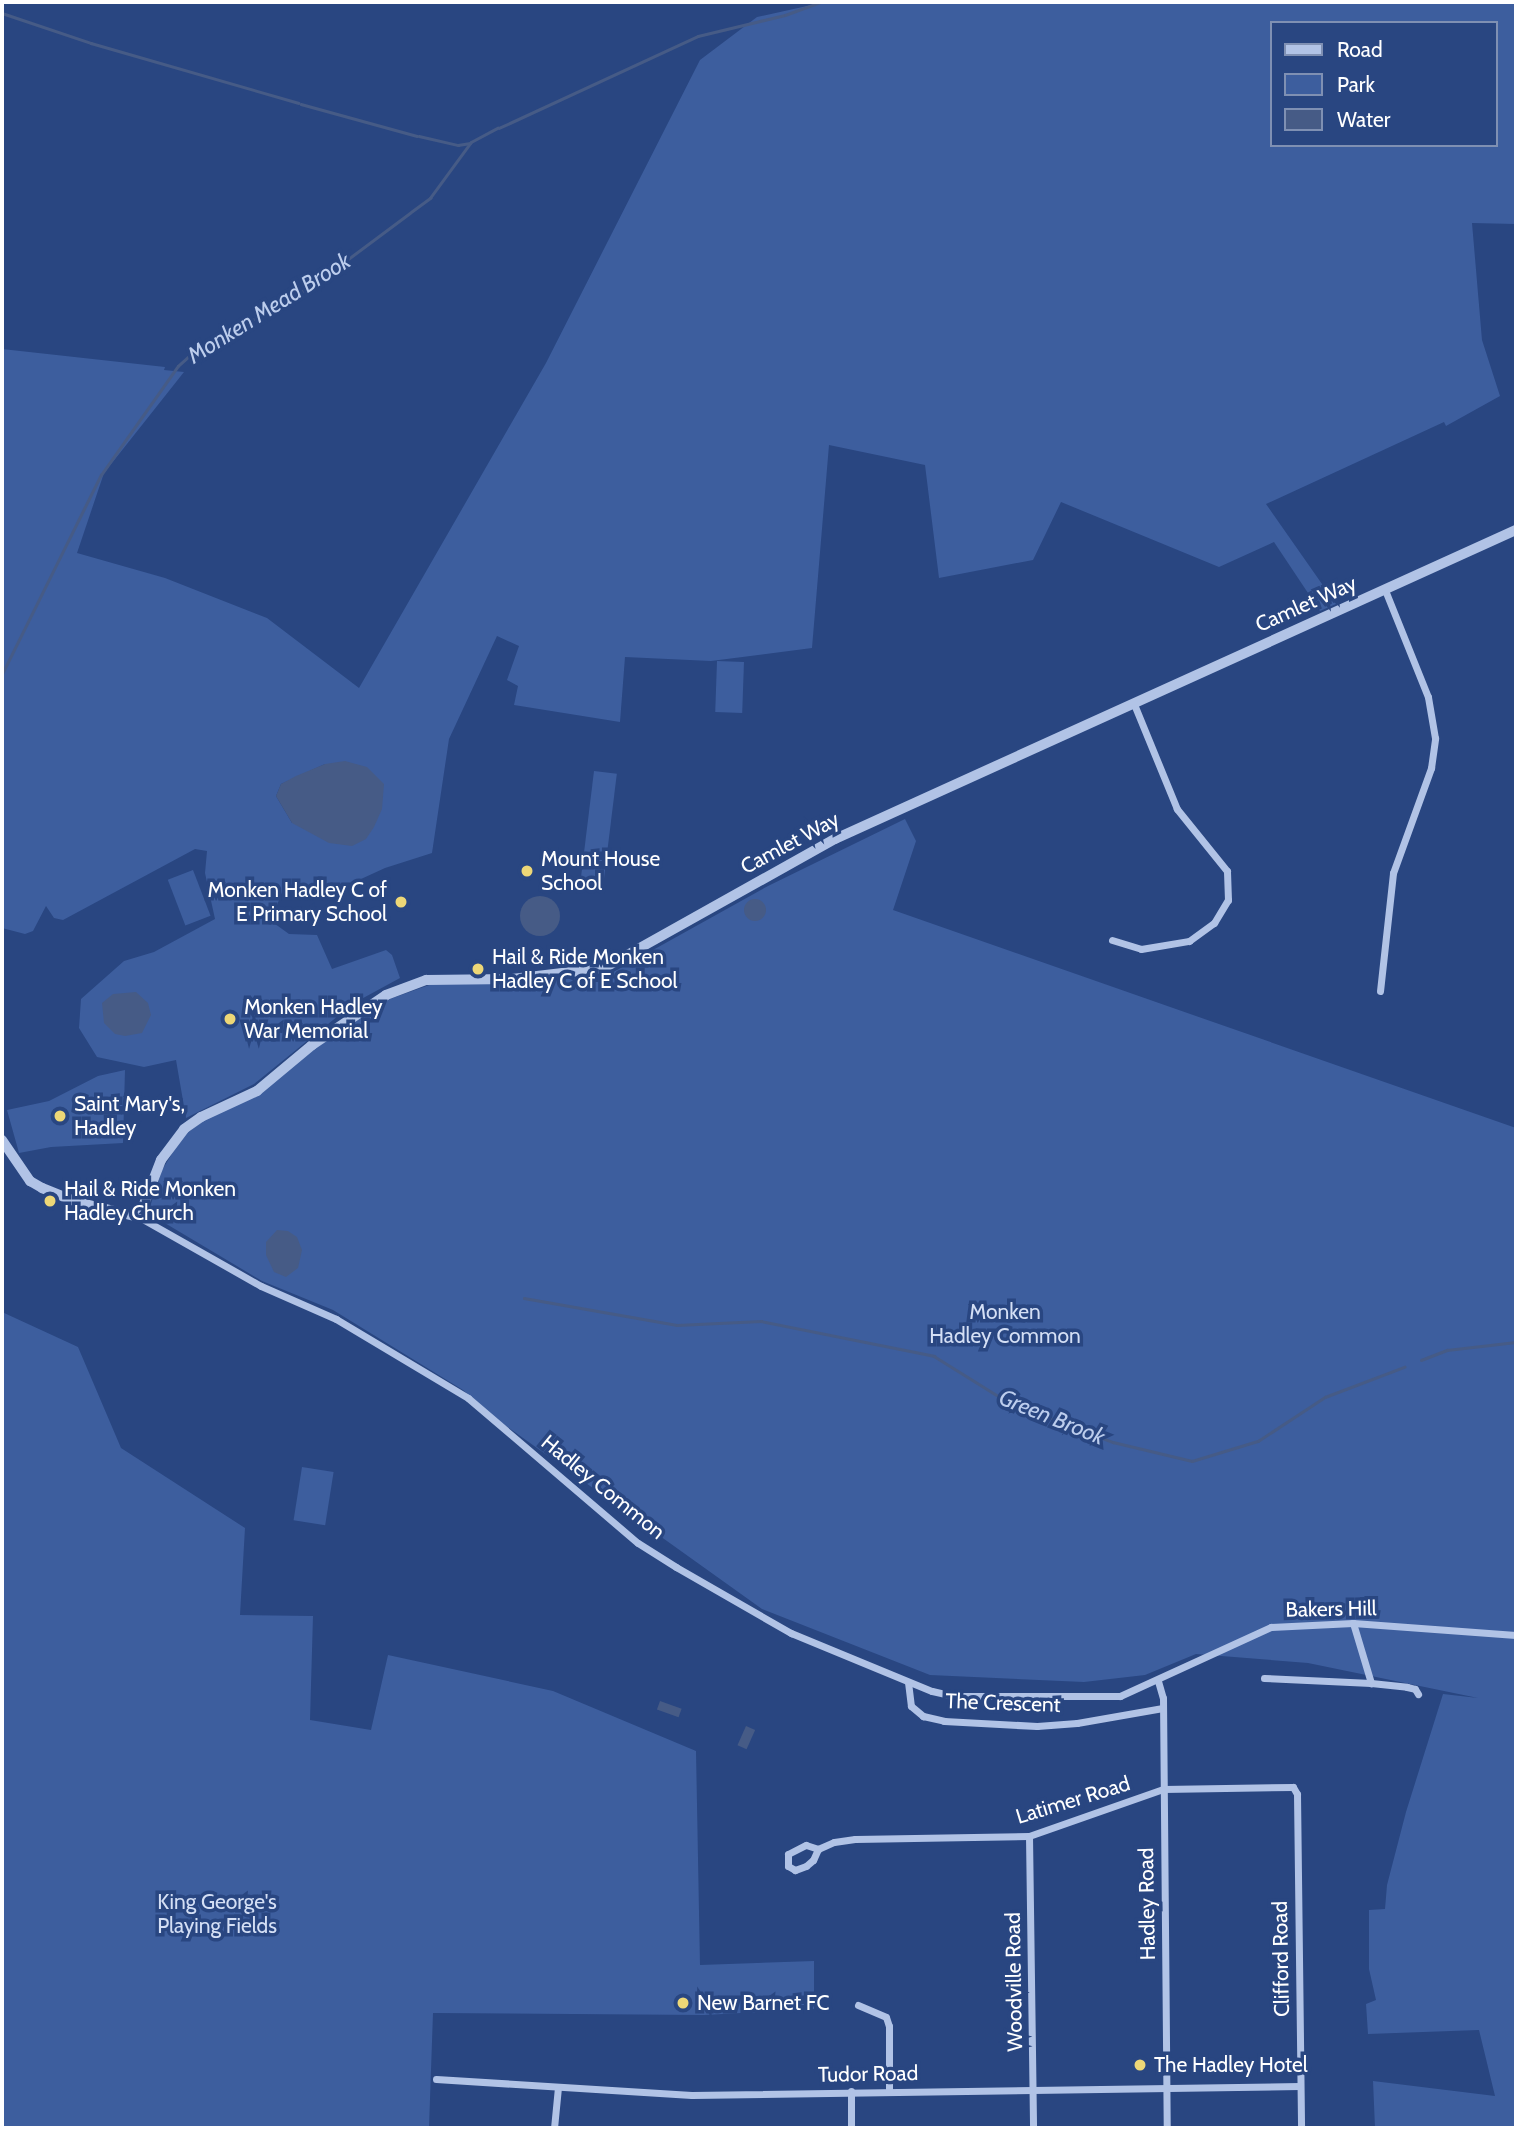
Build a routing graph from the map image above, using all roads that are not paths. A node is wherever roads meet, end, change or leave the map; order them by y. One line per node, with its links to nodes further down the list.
1 (1516, 530): 2 (street, Camlet Way)
2 (1385, 590): 3 (street, Camlet Way); 5 (street)
3 (1134, 704): 4 (street); 7 (street, Camlet Way)
4 (1112, 940)
5 (1380, 991)
6 (2, 1140): 7 (street)
7 (139, 1217): 12 (street, Hadley Common)
8 (1353, 1623): 9 (street, Bakers Hill); 11 (street, Bakers Hill); 13 (street)
9 (1516, 1635)
10 (1264, 1678): 13 (street)
11 (1158, 1681): 12 (street, Hadley Common); 15 (street, Hadley Road)
12 (908, 1682): 15 (street, The Crescent)
13 (1371, 1683): 14 (street)
14 (1418, 1694)
15 (1163, 1708): 16 (street, Hadley Road)
16 (1163, 1789): 17 (street, Latimer Road); 18 (street, Latimer Road); 26 (street, Hadley Road)
17 (1296, 1789): 24 (street, Clifford Road)
18 (1029, 1836): 19 (street, Latimer Road); 27 (street, Woodville Road)
19 (818, 1849)
20 (858, 2005): 22 (street)
21 (895, 2010): 22 (street)
22 (886, 2017): 29 (street)
23 (436, 2079): 25 (street, Tudor Road)
24 (1300, 2086): 26 (street, Tudor Road); 34 (street, Clifford Road)
25 (558, 2087): 28 (street, Tudor Road); 30 (street)
26 (1166, 2088): 27 (street, Tudor Road); 33 (street, Hadley Road)
27 (1033, 2089): 29 (street, Tudor Road); 32 (street, Woodville Road)
28 (851, 2091): 29 (street, Tudor Road); 31 (street)
29 (889, 2091)
30 (554, 2128)
31 (851, 2128)
32 (1033, 2128)
33 (1167, 2128)
34 (1301, 2128)

